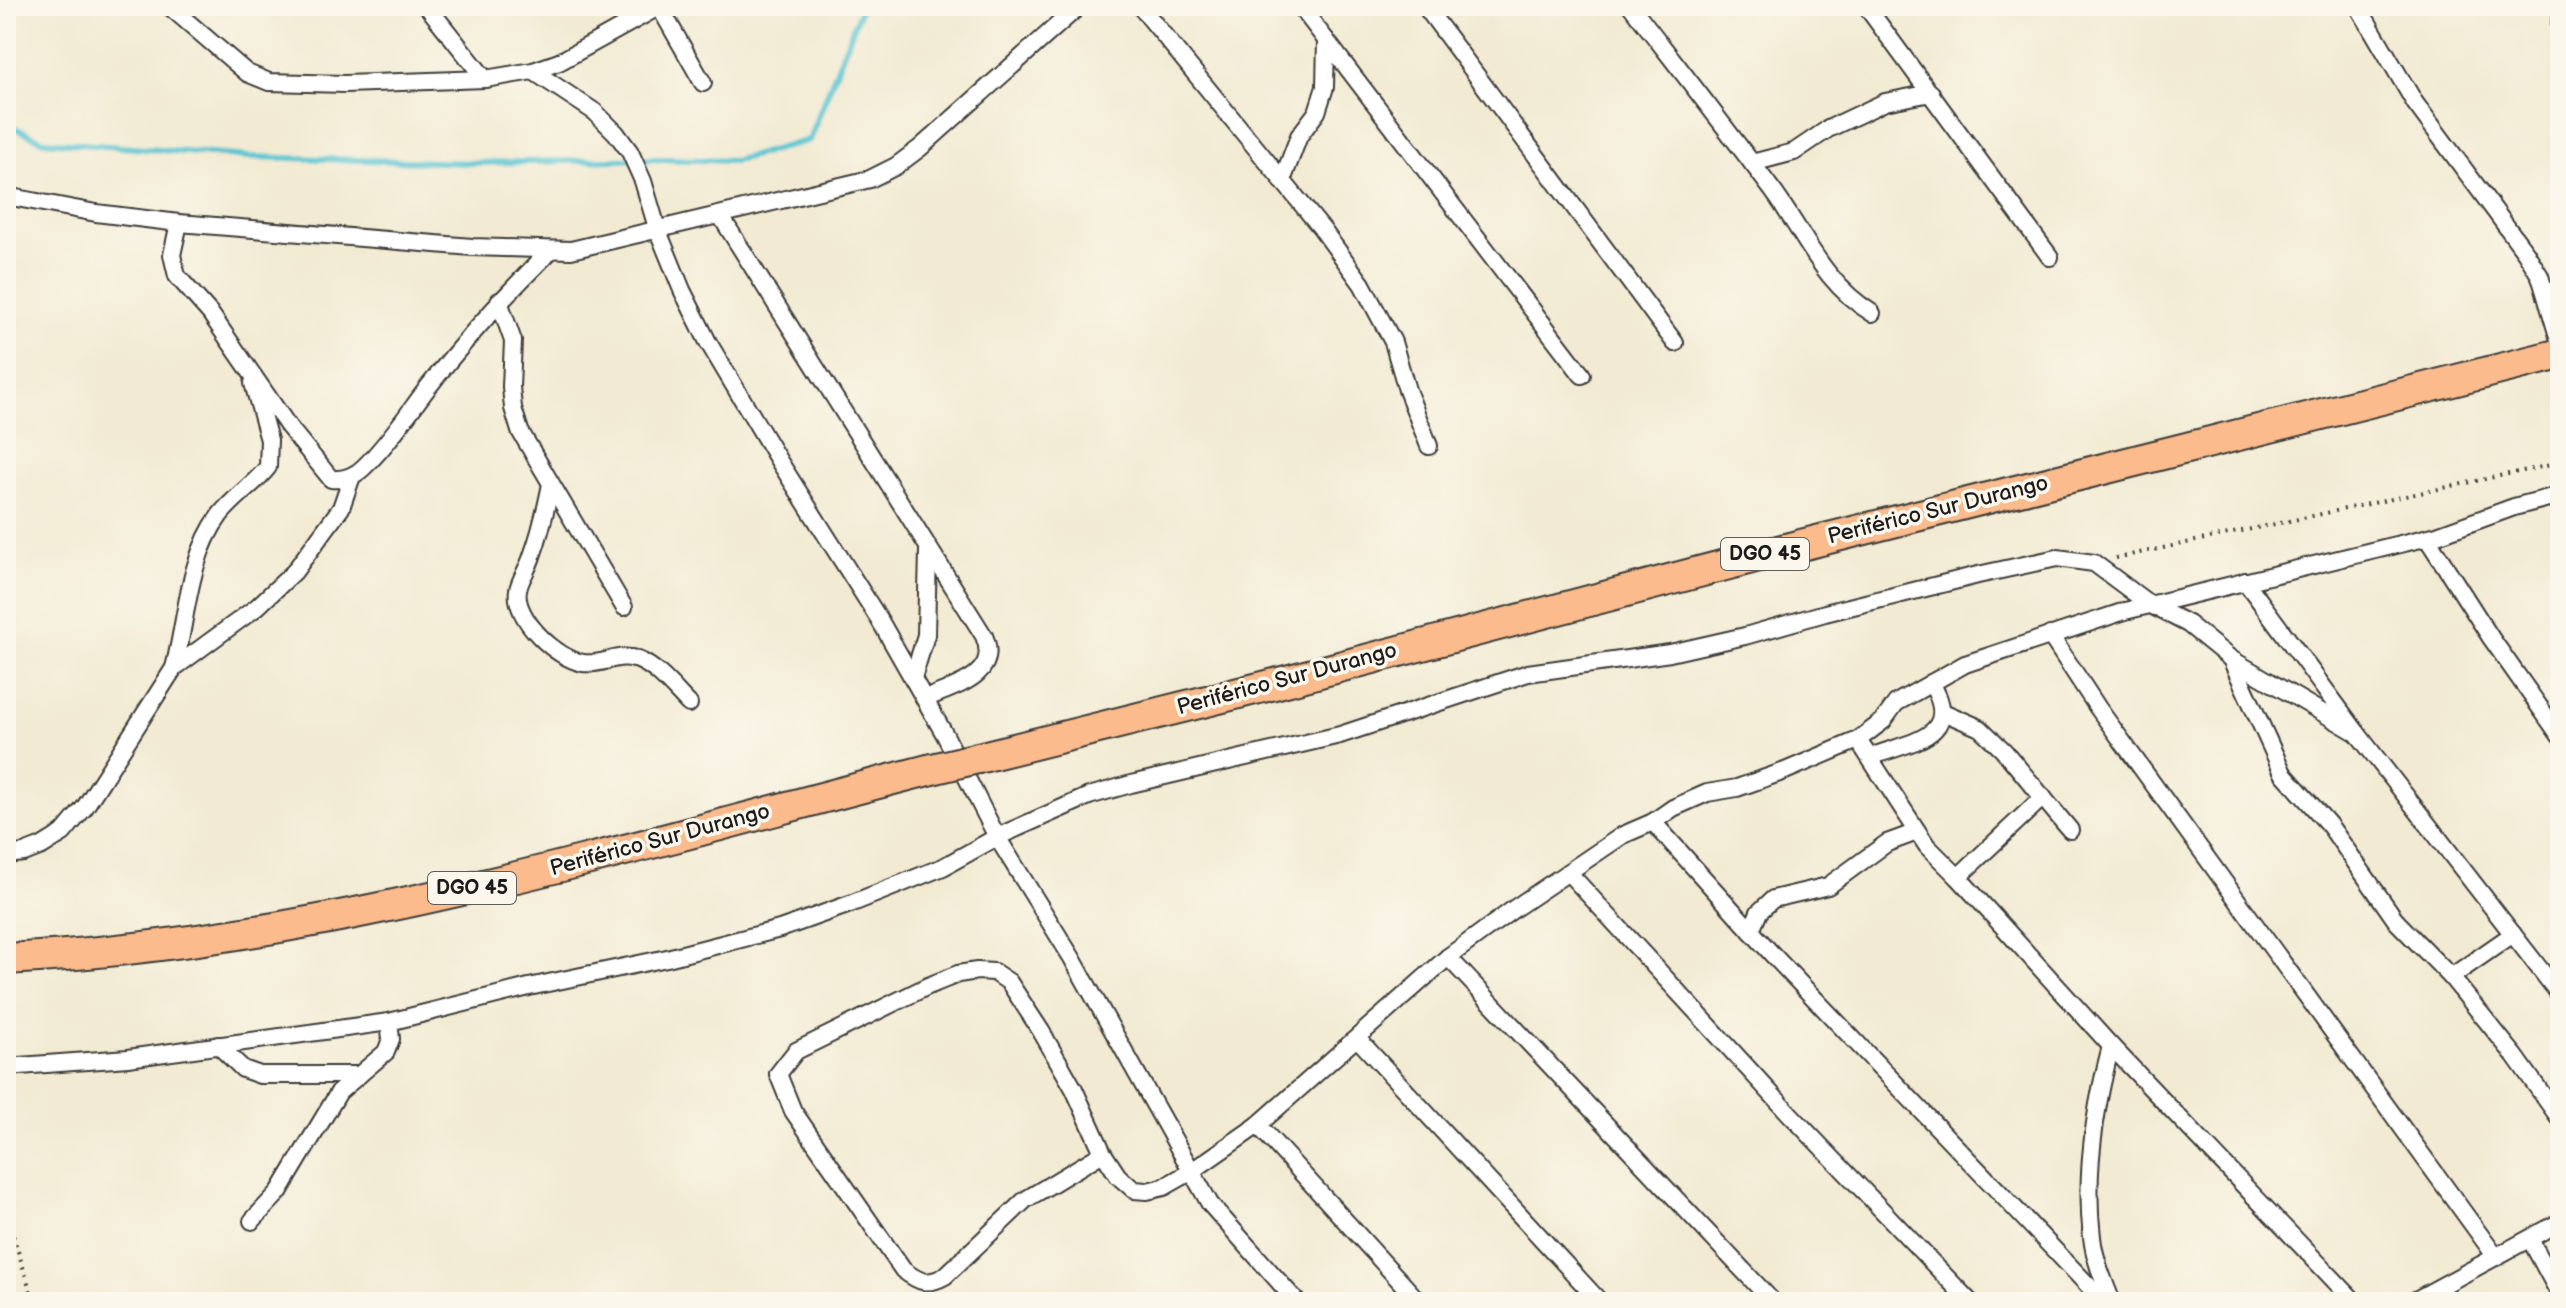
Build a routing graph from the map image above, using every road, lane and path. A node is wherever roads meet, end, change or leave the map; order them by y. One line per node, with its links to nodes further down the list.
1 (169, 6): 15 (street)
2 (427, 6): 15 (street)
3 (659, 6): 14 (street); 16 (street)
4 (1079, 6): 21 (street)
5 (1140, 6): 19 (street)
6 (1300, 6): 12 (street)
7 (1425, 6): 29 (street)
8 (1631, 6): 18 (street)
9 (1866, 6): 17 (street)
10 (2358, 6): 27 (street)
11 (2560, 21): 13 (street)
12 (1326, 40): 19 (street); 32 (street)
13 (2560, 56)
14 (533, 71): 15 (street); 23 (street)
15 (485, 79)
16 (703, 83)
17 (1931, 93): 18 (street); 25 (street)
18 (1752, 163): 28 (street)
19 (1282, 181): 33 (street)
20 (6, 196): 22 (street)
21 (720, 215): 23 (street); 39 (street)
22 (179, 223): 24 (street); 31 (street)
23 (658, 231): 24 (street); 47 (street)
24 (551, 250): 26 (street)
25 (2050, 257)
26 (499, 301): 35 (street); 36 (street)
27 (2556, 308): 30 (street)
28 (1872, 313)
29 (1675, 343)
30 (2558, 351): 67 (highway, Periférico Sur Durango / DGO 45, bridge)
31 (248, 366): 35 (street); 46 (street)
32 (1582, 375)
33 (1429, 446)
34 (2560, 463): 40 (path)
35 (352, 476): 46 (street)
36 (551, 484): 43 (street); 50 (street)
37 (2560, 495): 38 (street)
38 (2427, 538): 41 (street); 53 (street)
39 (928, 550): 47 (street); 49 (street)
40 (2094, 563): 42 (street); 60 (street)
41 (2245, 581): 42 (street); 52 (street)
42 (2149, 604): 44 (street); 45 (street)
43 (624, 607)
44 (2050, 635): 48 (street); 84 (street)
45 (2231, 659): 52 (street); 68 (street)
46 (174, 668): 61 (street)
47 (913, 678): 49 (street)
48 (1931, 683): 51 (street); 54 (street)
49 (925, 699): 60 (street)
50 (689, 704)
51 (1943, 712): 55 (street); 56 (street)
52 (2357, 733): 65 (street)
53 (2560, 736)
54 (1858, 740): 55 (street); 57 (street)
55 (1870, 757): 59 (street)
56 (2043, 797): 58 (street); 63 (street)
57 (1653, 822): 62 (street); 64 (street)
58 (2070, 830)
59 (1917, 832): 63 (street); 64 (street)
60 (997, 837): 70 (street); 79 (street)
61 (6, 855)
62 (1568, 872): 66 (street); 91 (street)
63 (1958, 877): 73 (street)
64 (1751, 931): 92 (street)
65 (2513, 934): 68 (street); 69 (street)
66 (1448, 957): 71 (street); 90 (street)
67 (6, 959)
68 (2451, 977): 76 (street)
69 (2560, 995)
70 (389, 1022): 72 (street); 75 (street)
71 (1358, 1039): 77 (street); 89 (street)
72 (218, 1045): 74 (street); 75 (street)
73 (2111, 1046): 93 (street); 94 (street)
74 (6, 1067)
75 (359, 1075): 81 (street)
76 (2560, 1119)
77 (1258, 1125): 79 (street); 88 (street)
78 (1103, 1153): 78 (street); 79 (street)
79 (1192, 1171): 87 (street)
80 (6, 1213): 86 (path)
81 (252, 1221)
82 (2560, 1222): 83 (street)
83 (2530, 1239): 84 (street); 85 (street)
84 (2496, 1257): 95 (street)
85 (2560, 1295)
86 (34, 1302)
87 (1297, 1302)
88 (1419, 1302)
89 (1600, 1302)
90 (1773, 1302)
91 (1970, 1302)
92 (2104, 1302)
93 (2112, 1302)
94 (2355, 1302)
95 (2412, 1302)

